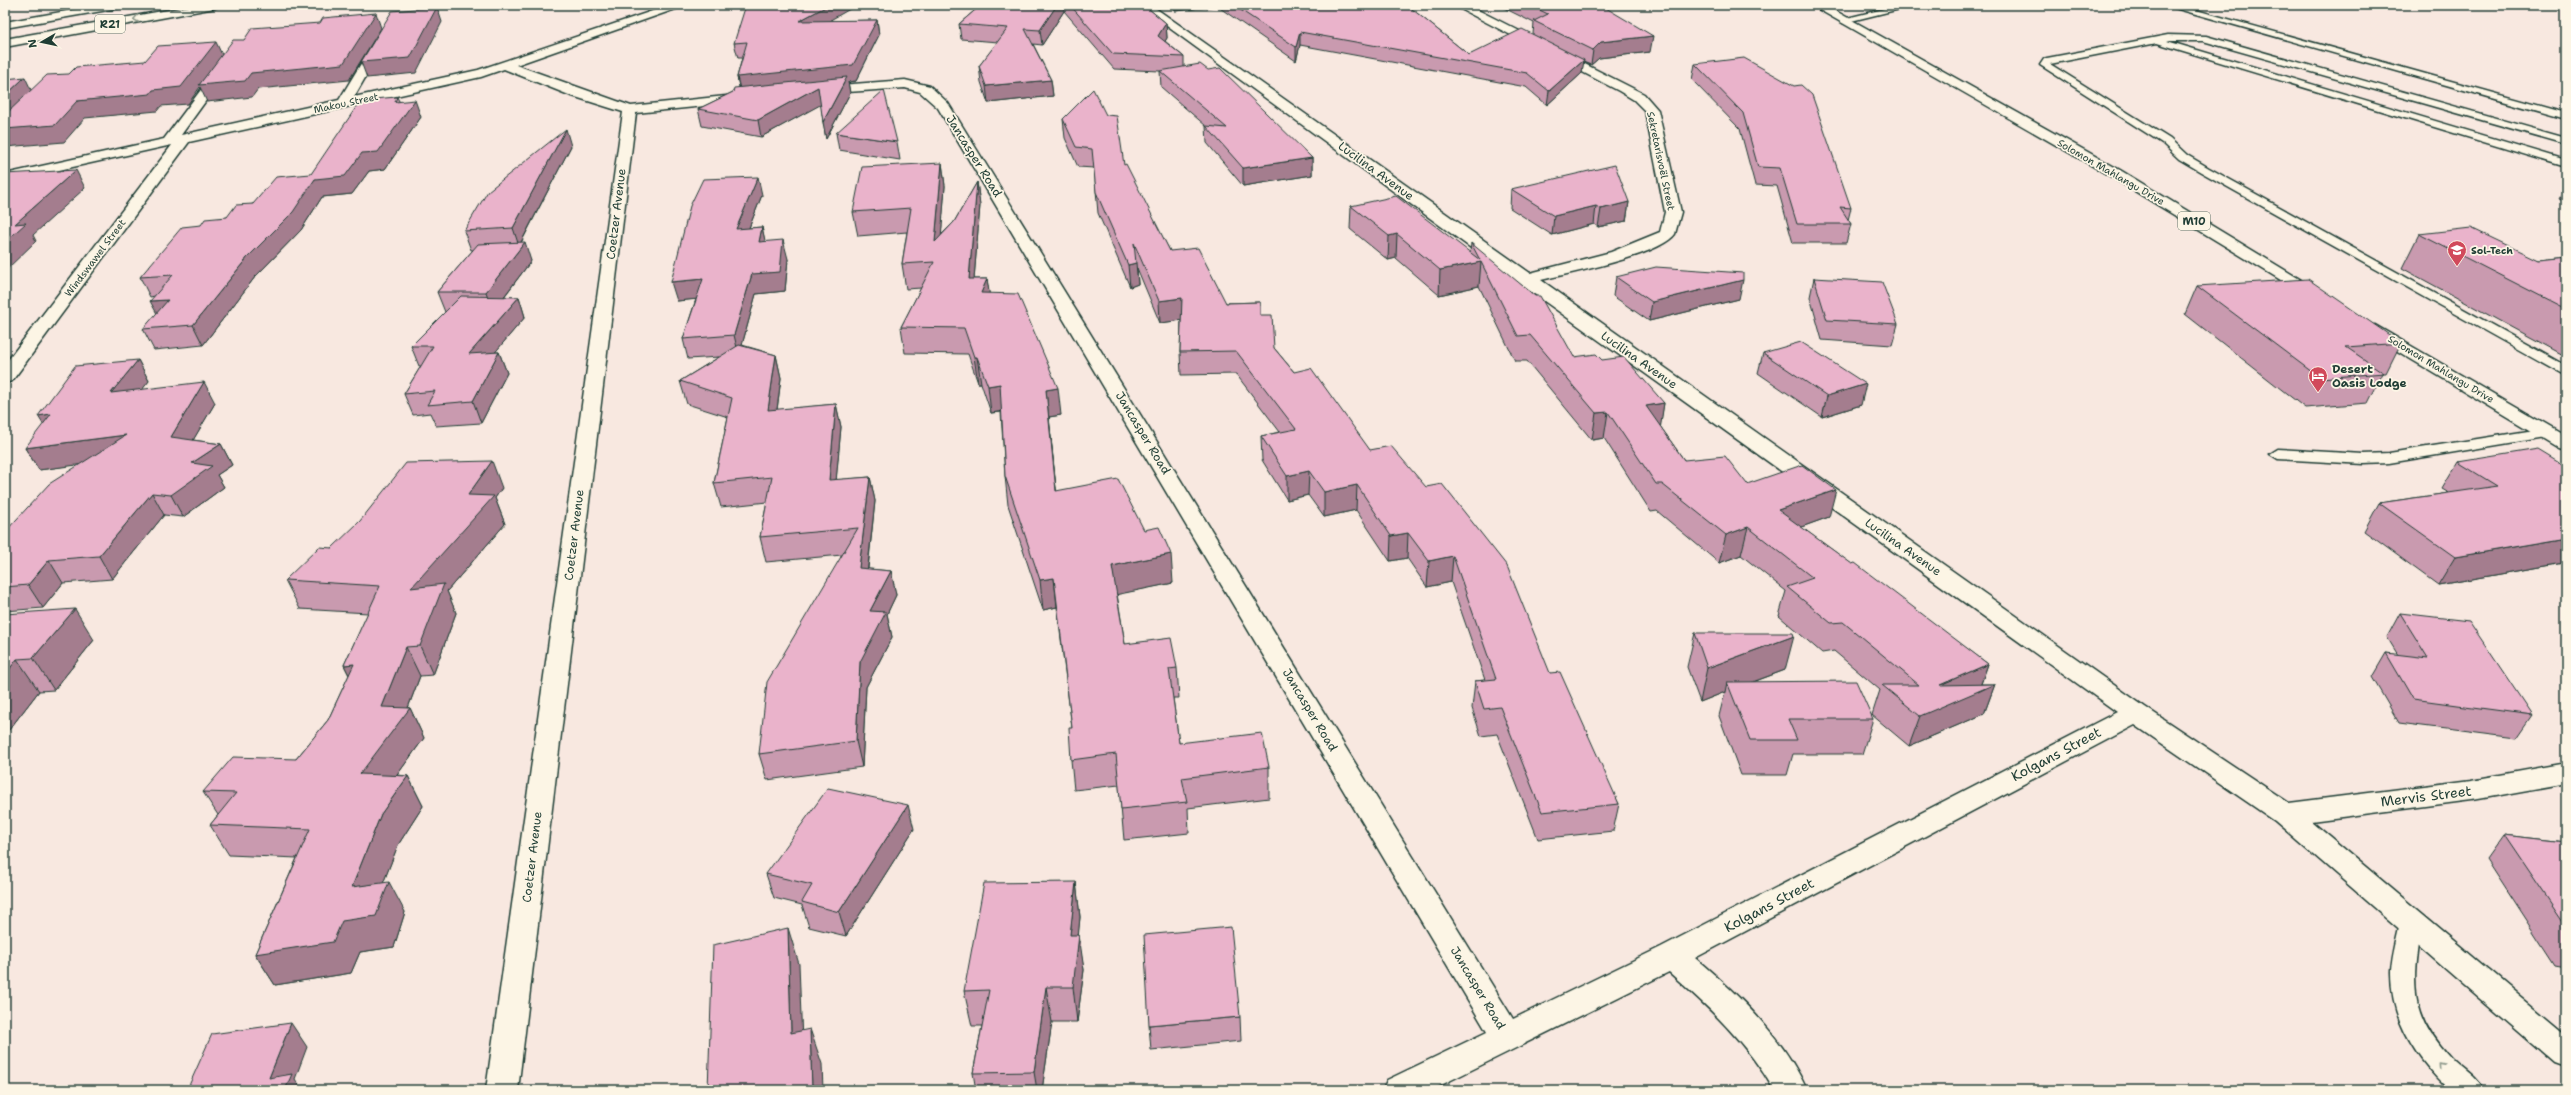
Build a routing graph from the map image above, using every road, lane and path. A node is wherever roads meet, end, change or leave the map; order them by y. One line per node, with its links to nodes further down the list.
1 (119, 5): 10 (main road, R21)
2 (216, 5): 13 (main road, R21, one-way to 13)
3 (681, 5): 15 (main road, Makou Street)
4 (1144, 5): 25 (main road, Lucilina Avenue)
5 (1459, 5): 25 (main road, Sekretarisvoël Street)
6 (1817, 5): 9 (main road, Solomon Mahlangu Drive / M10)
7 (1912, 5): 9 (lane)
8 (2168, 5): 20 (lane)
9 (1842, 20): 26 (main road, Solomon Mahlangu Drive / M10)
10 (5, 25)
11 (386, 31): 18 (main road)
12 (2159, 41): 22 (lane); 23 (lane); 28 (lane)
13 (5, 43)
14 (230, 60): 21 (main road, Windswawel Street)
15 (508, 66): 18 (main road, Makou Street); 19 (main road)
16 (802, 92): 40 (main road, Jancasper Road)
17 (763, 96): 19 (main road)
18 (343, 104): 21 (main road, Makou Street)
19 (630, 110): 42 (main road, Coetzer Avenue)
20 (2566, 116)
21 (176, 140): 24 (main road, Makou Street); 29 (main road, Windswawel Street)
22 (2566, 141)
23 (2566, 164)
24 (5, 178)
25 (1525, 279): 35 (main road, Lucilina Avenue)
26 (2332, 304)
27 (2359, 320): 30 (main road, Solomon Mahlangu Drive)
28 (2566, 372)
29 (5, 377)
30 (2461, 382): 31 (main road); 32 (main road, Solomon Mahlangu Drive)
31 (2566, 433)
32 (2547, 434): 33 (main road, Solomon Mahlangu Drive); 34 (lane)
33 (2566, 444)
34 (2278, 454)
35 (2136, 713): 37 (main road, Lucilina Avenue); 39 (main road, Kolgans Street)
36 (2566, 773): 37 (main road, Mervis Street)
37 (2285, 814): 38 (main road, Lucilina Avenue)
38 (2411, 922): 41 (main road, Lucilina Avenue); 45 (lane, one-way to 38)
39 (1672, 956): 40 (main road, Kolgans Street); 44 (main road)
40 (1508, 1037): 43 (main road, Kolgans Street)
41 (2566, 1054)
42 (502, 1090)
43 (1399, 1090)
44 (1792, 1090)
45 (2470, 1090)

